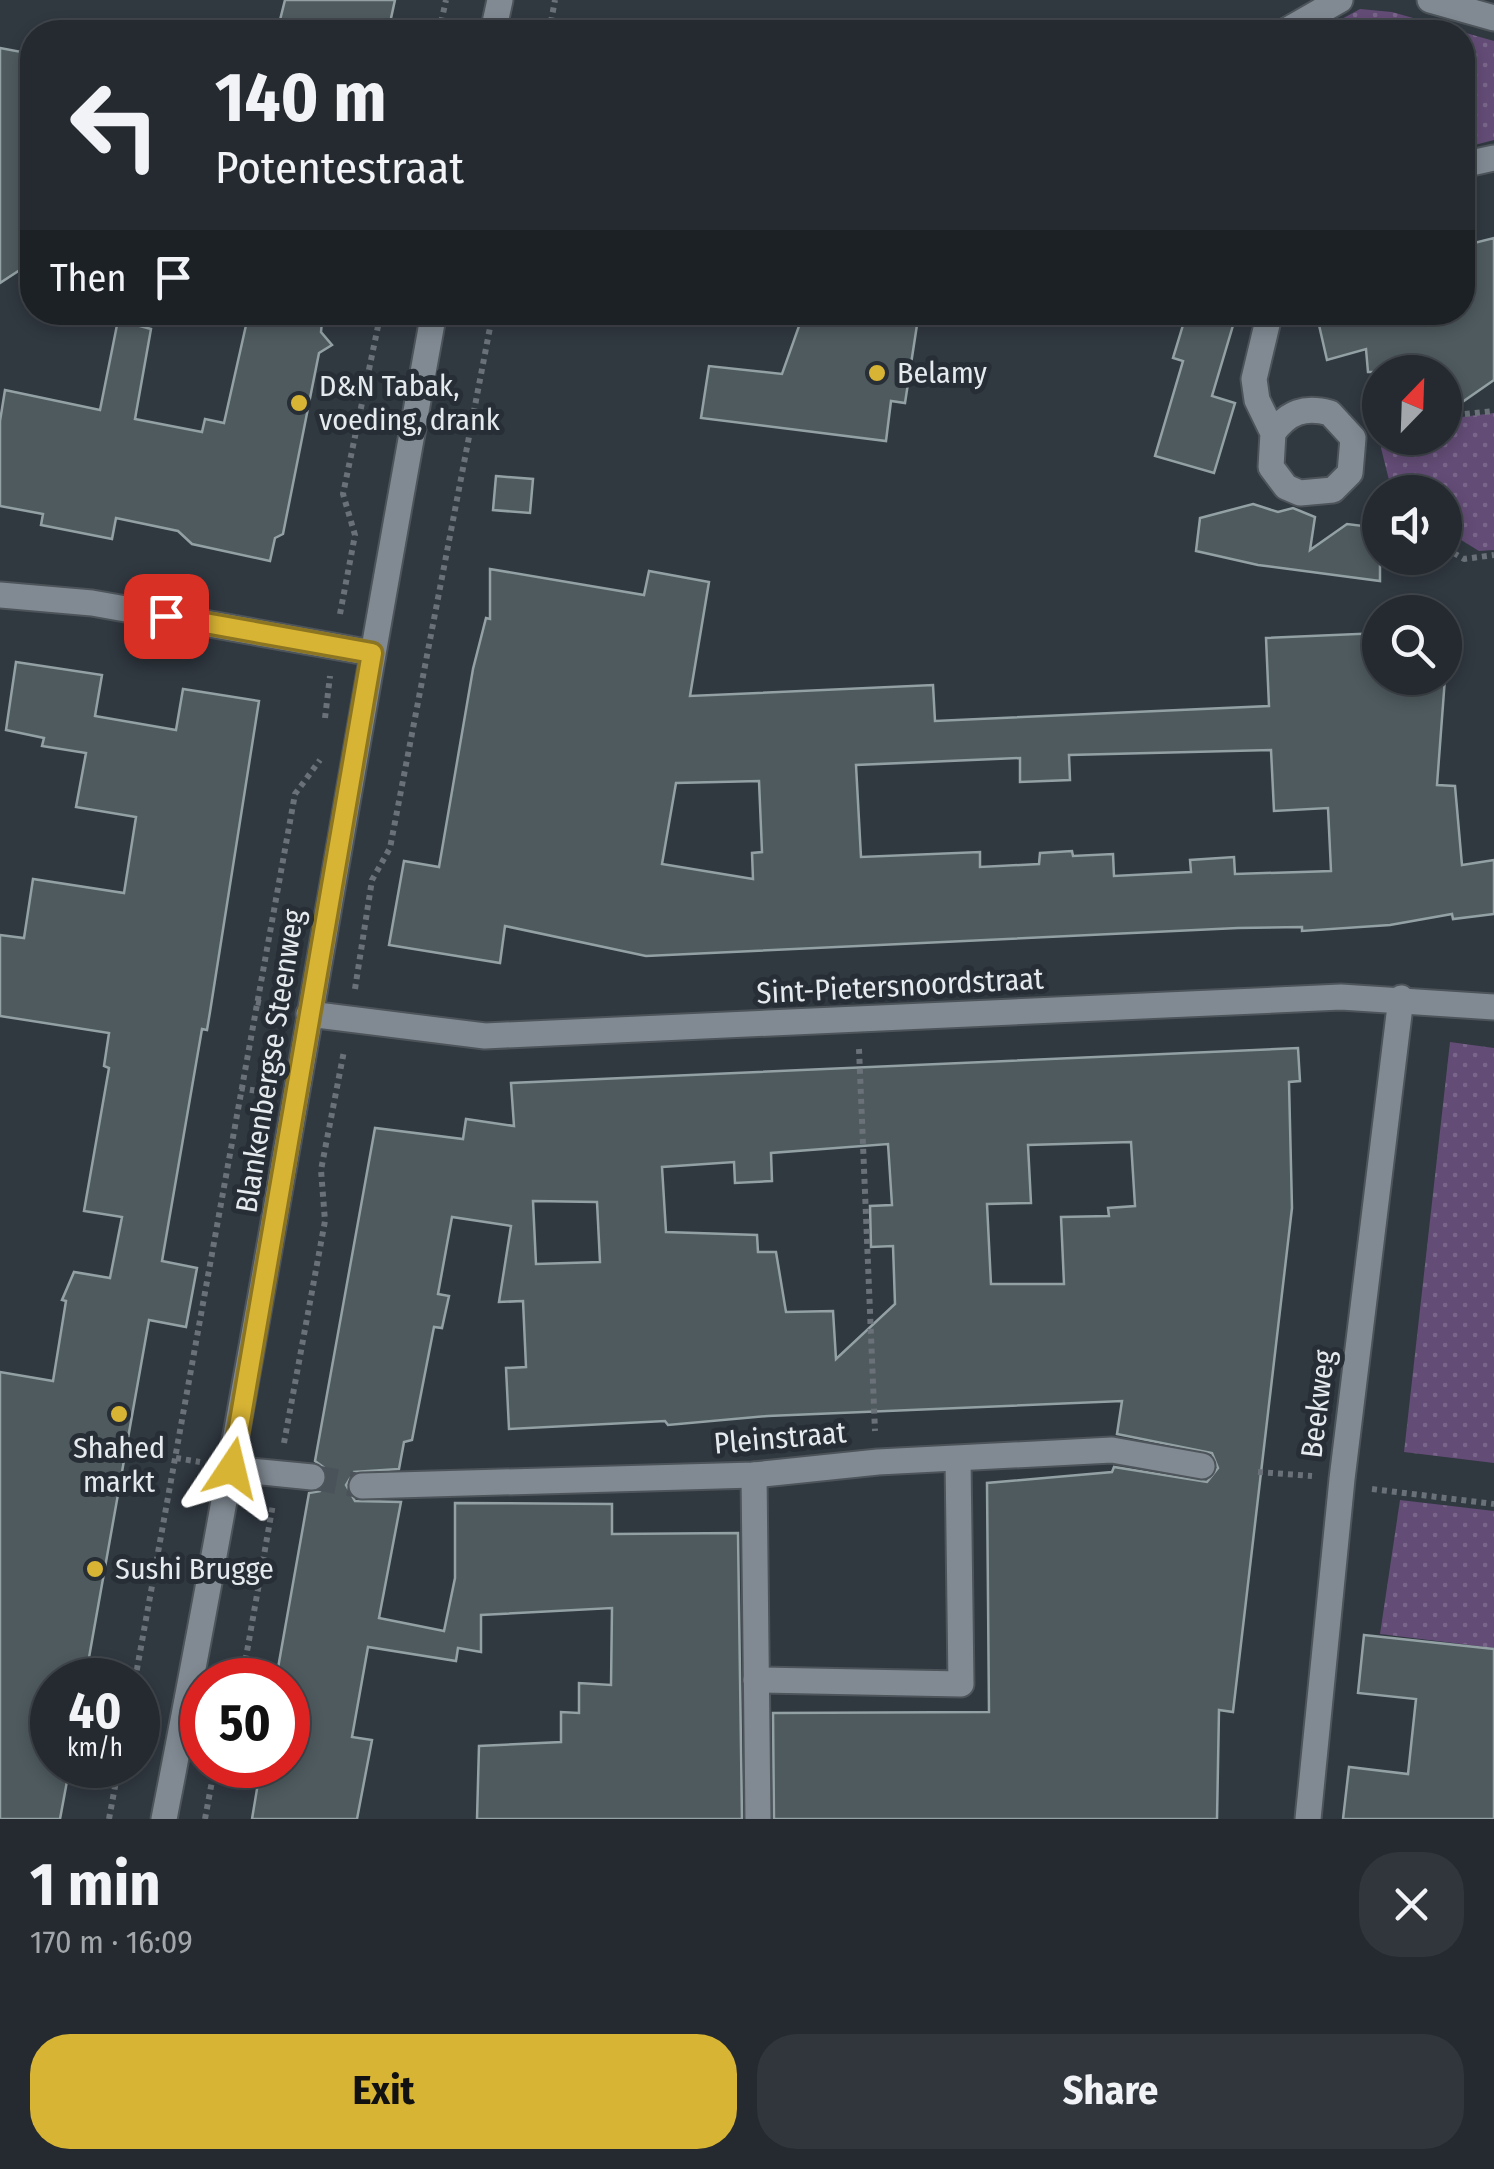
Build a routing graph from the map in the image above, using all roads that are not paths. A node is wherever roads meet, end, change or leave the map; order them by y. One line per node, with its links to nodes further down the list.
1 (1340, 0): 4 (street)
2 (1430, 0): 3 (street)
3 (1494, 18)
4 (1305, 20)
5 (432, 325): 9 (street, Blankenbergse Steenweg)
6 (1267, 325): 7 (street)
7 (1273, 432)
8 (0, 595): 9 (street)
9 (372, 653): 12 (street, Blankenbergse Steenweg)
10 (1400, 998): 11 (street, Sint-Pietersnoordstraat); 12 (street, Sint-Pietersnoordstraat); 22 (street, Beekweg)
11 (1494, 1007)
12 (309, 1014): 15 (street, Blankenbergse Steenweg)
13 (958, 1459): 14 (street, Pleinstraat); 16 (street, Pleinstraat); 19 (street)
14 (1202, 1466)
15 (232, 1468): 17 (street); 20 (street, Blankenbergse Steenweg)
16 (754, 1474): 18 (street, Pleinstraat); 19 (street)
17 (312, 1477)
18 (362, 1486)
19 (756, 1680): 21 (street)
20 (164, 1819)
21 (758, 1819)
22 (1308, 1819)

